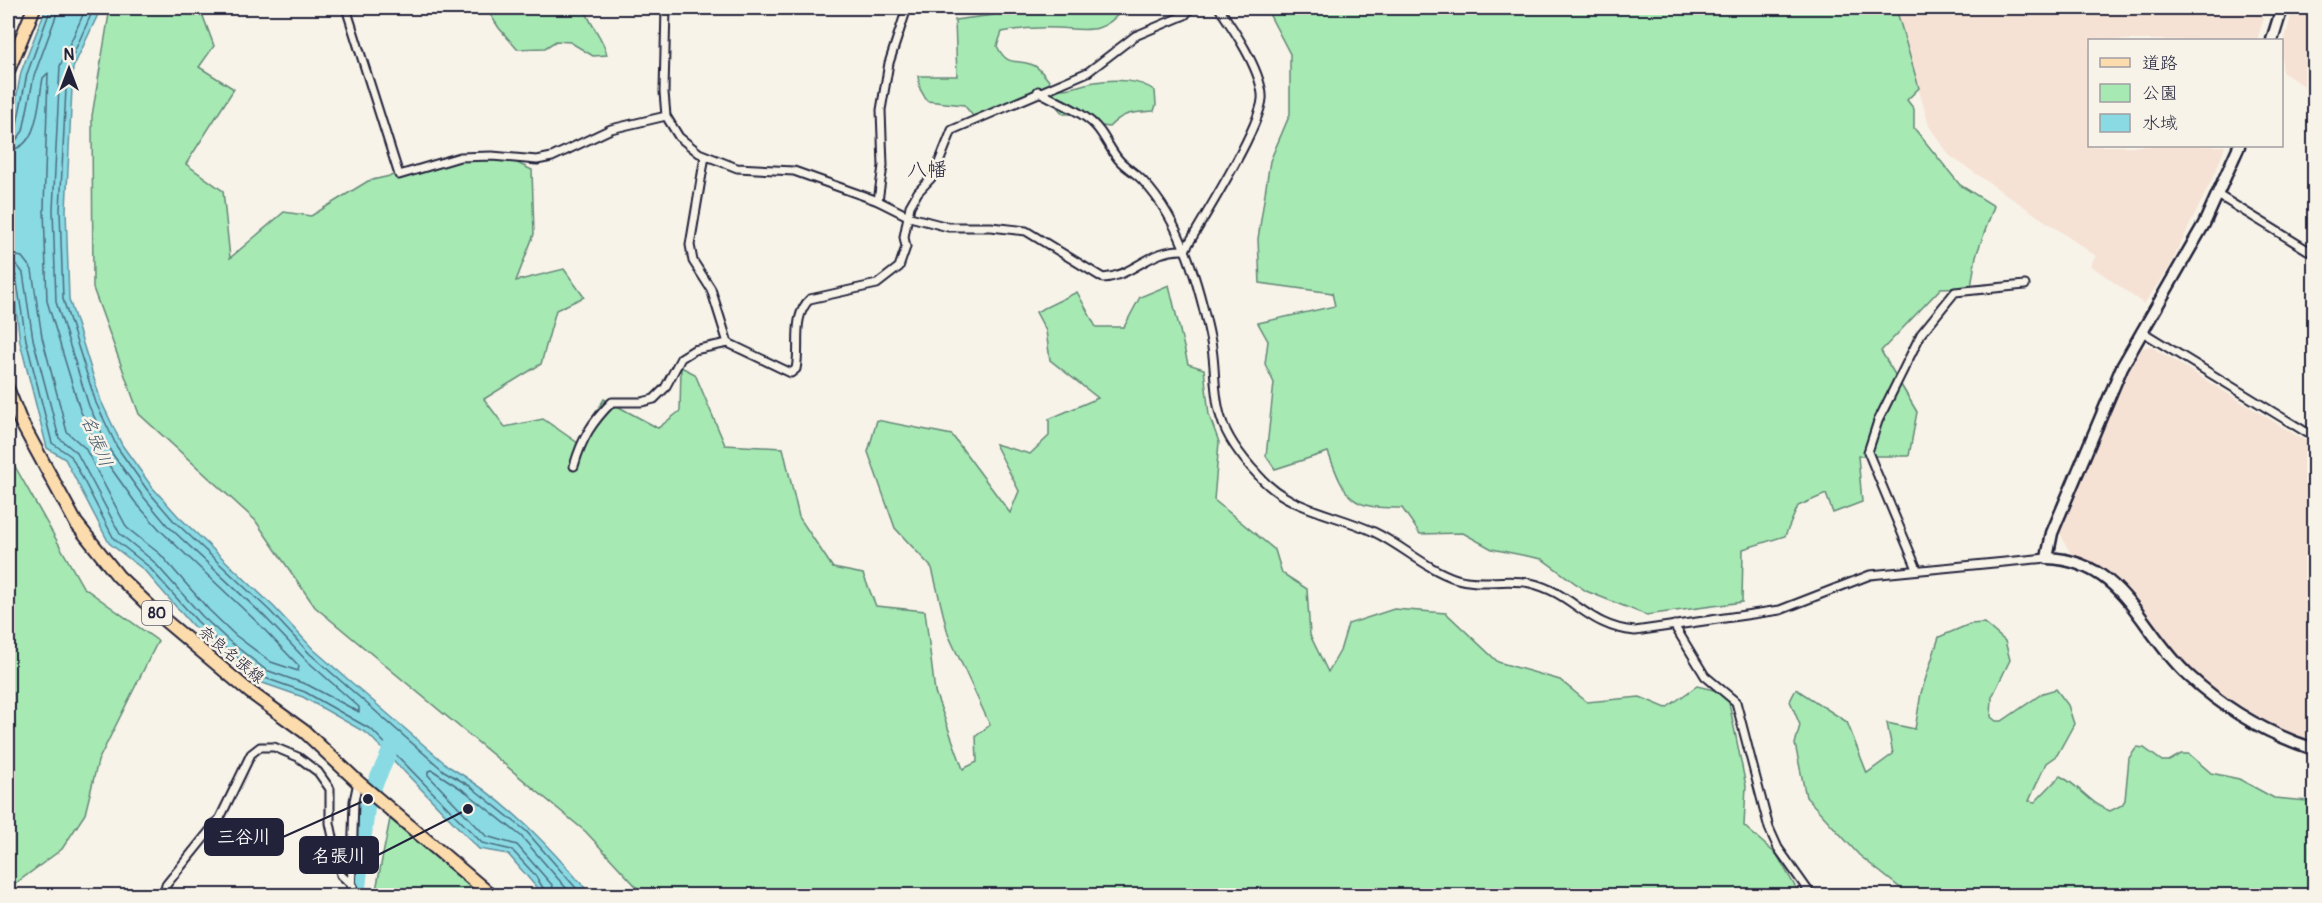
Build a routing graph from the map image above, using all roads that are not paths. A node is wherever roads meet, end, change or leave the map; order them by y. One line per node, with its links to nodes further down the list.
1 (34, 8): 9 (main road)
2 (346, 8): 11 (street)
3 (666, 8): 11 (street)
4 (907, 8): 15 (street)
5 (1191, 8): 10 (street)
6 (1219, 8): 17 (street)
7 (2282, 8): 8 (street)
8 (2272, 39)
9 (8, 71)
10 (1038, 92): 16 (street); 17 (street)
11 (666, 116): 13 (street)
12 (2239, 147): 14 (street)
13 (705, 156): 15 (street); 21 (street)
14 (2218, 195): 18 (street); 20 (street)
15 (878, 201): 16 (street)
16 (910, 217): 17 (street); 21 (street)
17 (1185, 250): 27 (street)
18 (2314, 254)
19 (2025, 285): 26 (street)
20 (2141, 331): 23 (street); 25 (street)
21 (728, 343): 24 (street)
22 (8, 390): 29 (main road, 奈良名張線 / 80)
23 (2314, 437)
24 (574, 466)
25 (2047, 558): 26 (street); 28 (street)
26 (1917, 569): 27 (street)
27 (1674, 625): 34 (street)
28 (2314, 749)
29 (361, 784): 30 (street); 33 (main road, 奈良名張線 / 80)
30 (353, 886): 31 (street); 32 (street)
31 (164, 896)
32 (351, 896)
33 (492, 896)
34 (1812, 896)

